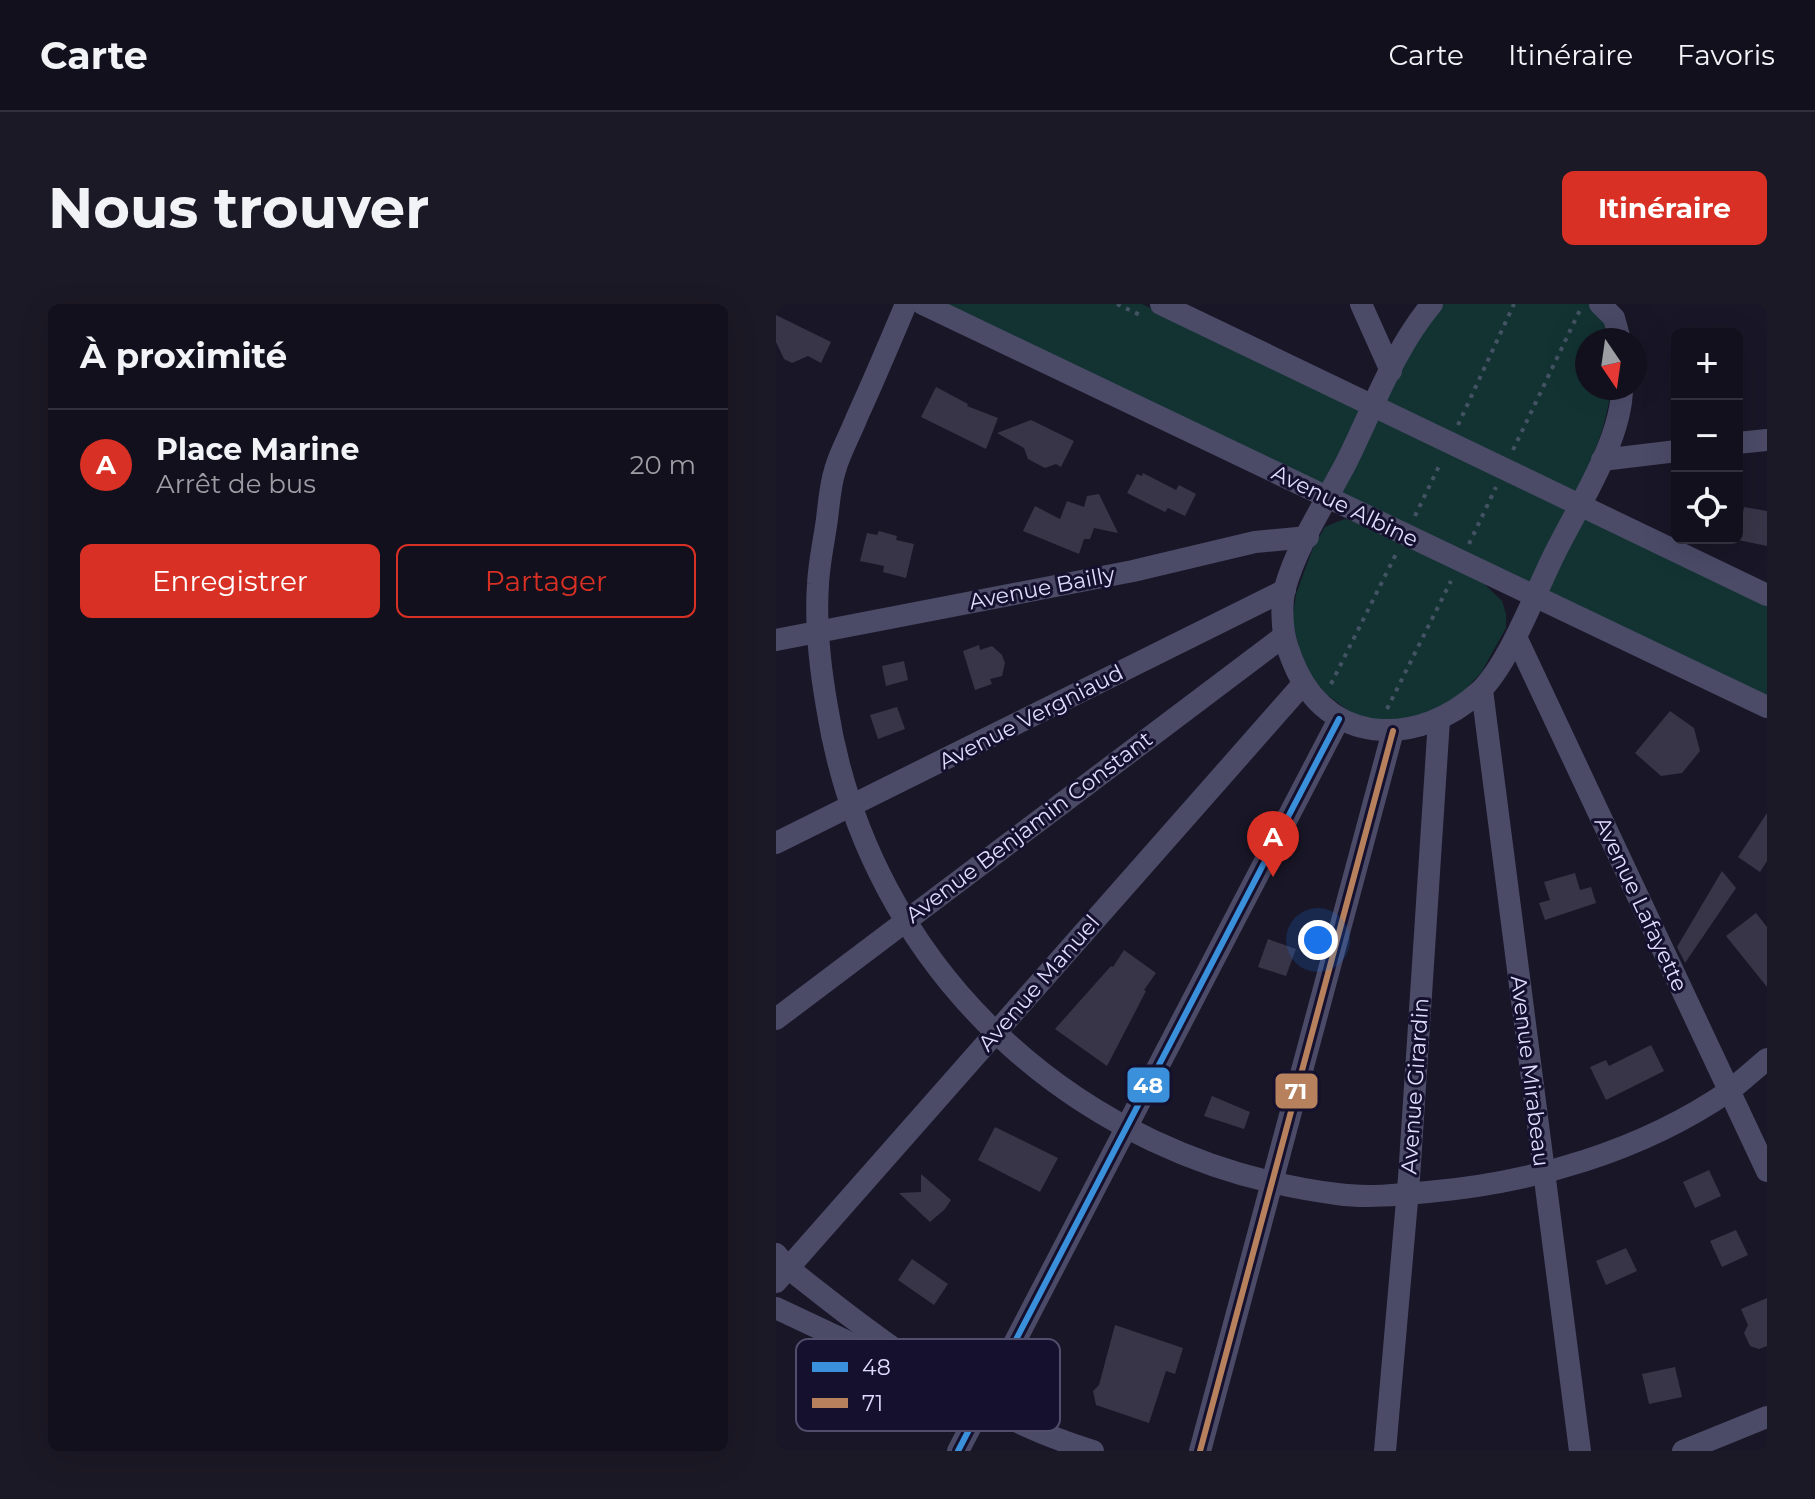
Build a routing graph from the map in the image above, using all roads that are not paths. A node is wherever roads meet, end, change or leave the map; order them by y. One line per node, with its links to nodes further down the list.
1 (906, 304): 19 (street)
2 (923, 304): 13 (street, Avenue Albine)
3 (1161, 304): 8 (street)
4 (1361, 304): 6 (street)
5 (1432, 304): 6 (street)
6 (1391, 371): 8 (street)
7 (1620, 400): 12 (street)
8 (1375, 406): 13 (street); 14 (street)
9 (1767, 440): 10 (street)
10 (1743, 442)
11 (1671, 452): 12 (street)
12 (1602, 460): 14 (street)
13 (1328, 498): 15 (street); 18 (street, Avenue Albine)
14 (1579, 505): 17 (street); 18 (street)
15 (1308, 537): 16 (street); 19 (street, Avenue Bailly)
16 (1285, 590): 20 (street); 29 (street, Avenue Vergniaud)
17 (1767, 595)
18 (1533, 597): 21 (street); 25 (street, Avenue Albine)
19 (817, 632): 22 (street, Avenue Bailly); 29 (street)
20 (1284, 636): 23 (street); 31 (street, Avenue Benjamin Constant)
21 (1516, 637): 24 (street); 35 (street, Avenue Lafayette)
22 (776, 640)
23 (1303, 684): 26 (street); 33 (street, Avenue Manuel)
24 (1482, 690): 27 (street); 38 (street, Avenue Mirabeau)
25 (1767, 707)
26 (1339, 719): 28 (street); 36 (street)
27 (1439, 720): 28 (street); 40 (street, Avenue Girardin)
28 (1387, 726): 39 (street)
29 (849, 807): 30 (street, Avenue Vergniaud); 31 (street)
30 (776, 843)
31 (904, 921): 32 (street, Avenue Benjamin Constant); 33 (street)
32 (776, 1019)
33 (994, 1033): 36 (street); 41 (street, Avenue Manuel)
34 (1767, 1059): 35 (street)
35 (1729, 1091): 37 (street, Avenue Lafayette); 38 (street)
36 (1128, 1127): 39 (street); 45 (street)
37 (1767, 1171)
38 (1543, 1172): 40 (street); 55 (street, Avenue Mirabeau)
39 (1273, 1183): 40 (street); 53 (street)
40 (1408, 1194): 54 (street, Avenue Girardin)
41 (780, 1268): 44 (street)
42 (776, 1308): 43 (street)
43 (841, 1339)
44 (879, 1339)
45 (1016, 1339)
46 (1767, 1417): 56 (street)
47 (968, 1431): 50 (street)
48 (1032, 1431): 51 (street)
49 (1043, 1431): 52 (street)
50 (958, 1451)
51 (1072, 1451)
52 (1093, 1451)
53 (1200, 1451)
54 (1385, 1451)
55 (1580, 1451)
56 (1683, 1451)

